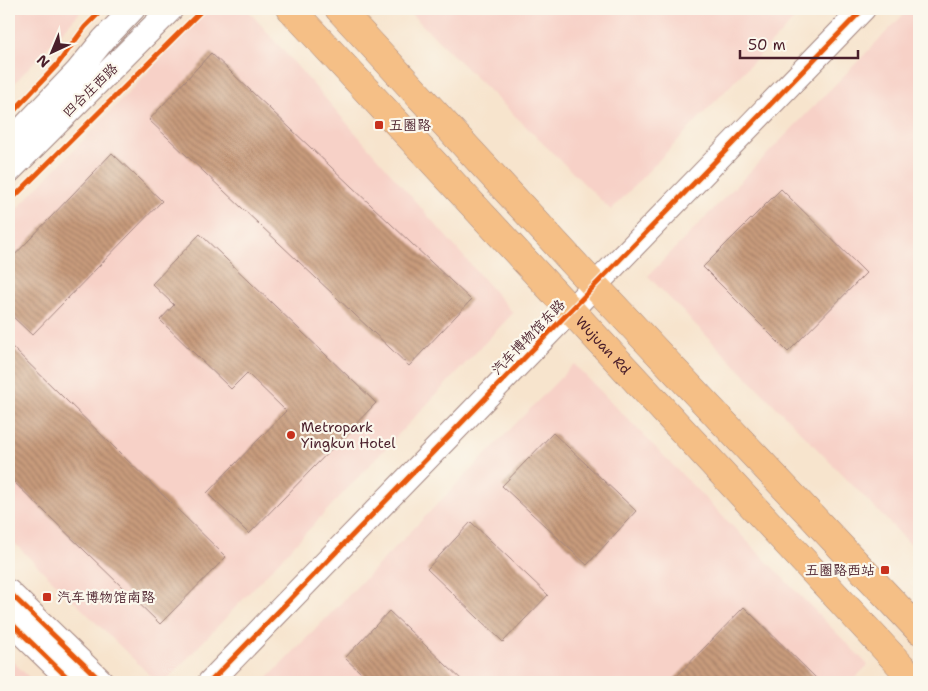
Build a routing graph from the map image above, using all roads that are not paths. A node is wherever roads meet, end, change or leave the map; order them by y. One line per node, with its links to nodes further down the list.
1 (134, 9): 6 (street, 四合庄西路)
2 (171, 9): 7 (street, 四合庄西路)
3 (291, 9): 9 (main road, Wujuan Rd)
4 (340, 9): 8 (main road)
5 (863, 9): 8 (street, 汽车博物馆东路)
6 (9, 143)
7 (9, 171)
8 (595, 286): 9 (street, 汽车博物馆东路); 12 (main road)
9 (570, 310): 13 (main road, Wujuan Rd); 16 (street, 汽车博物馆东路)
10 (9, 592): 15 (street)
11 (9, 621): 14 (street)
12 (919, 630)
13 (912, 676)
14 (72, 682)
15 (102, 682)
16 (210, 682)

